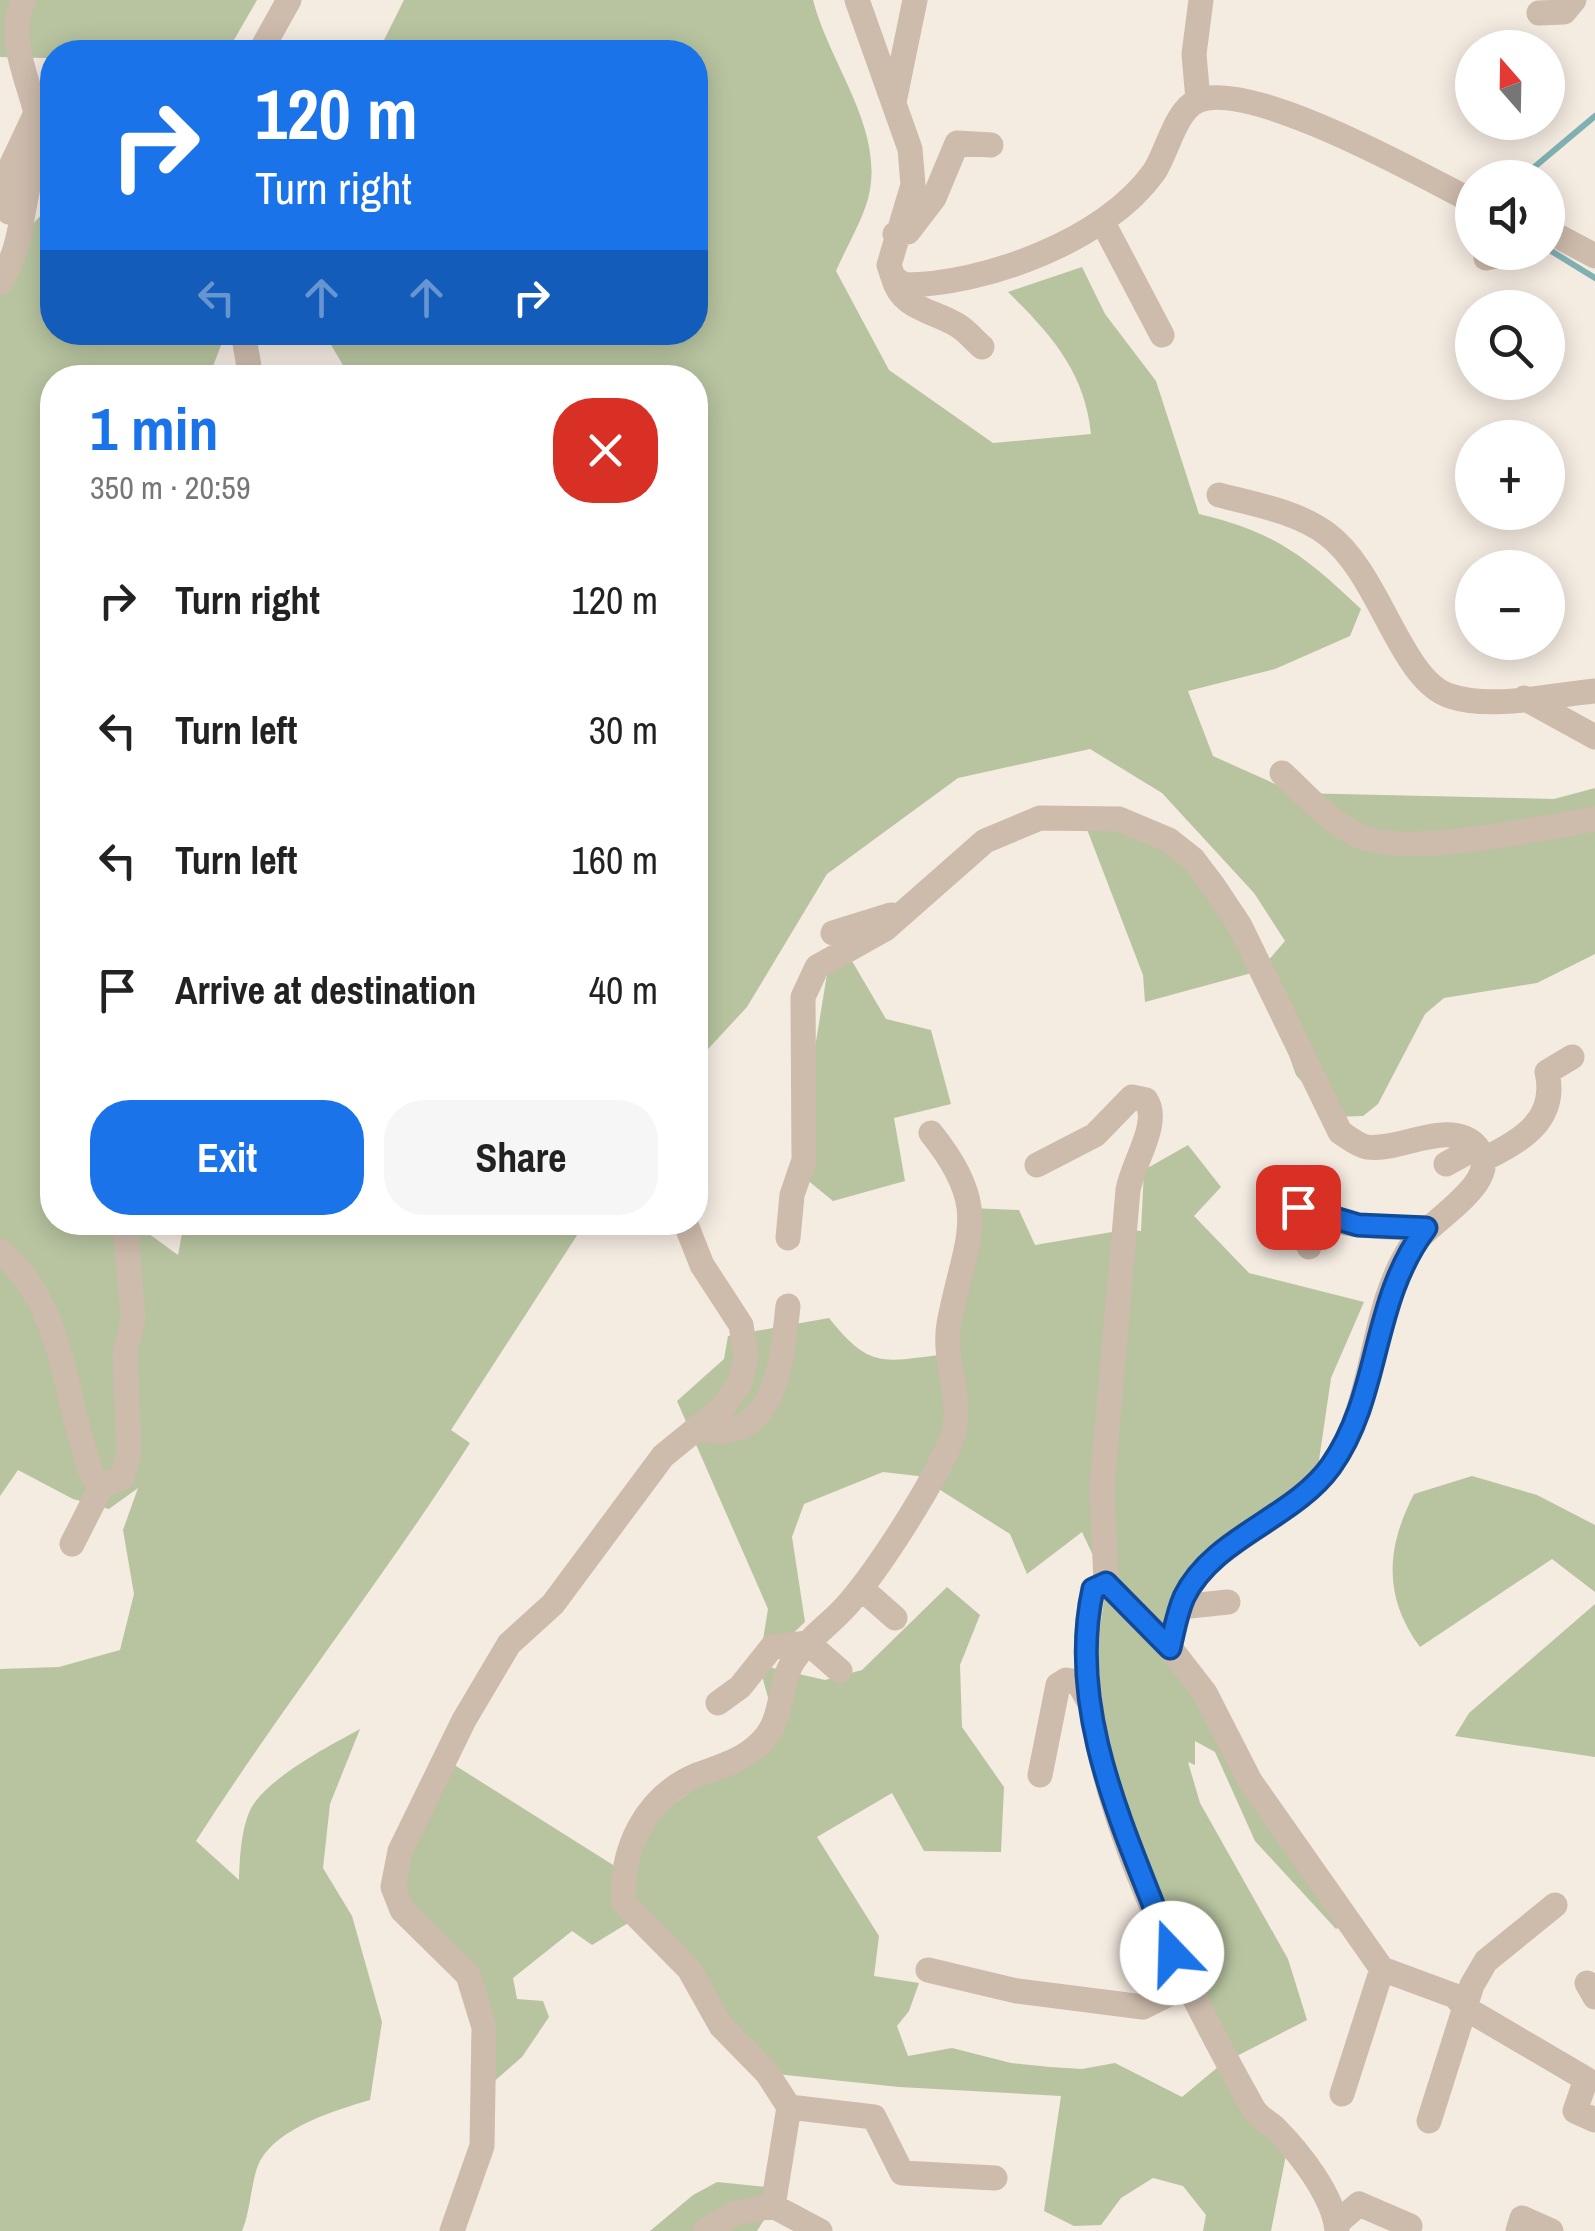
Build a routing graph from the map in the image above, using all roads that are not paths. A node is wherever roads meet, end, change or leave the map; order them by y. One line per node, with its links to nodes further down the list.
1 (24, 0): 11 (street)
2 (288, 0): 8 (street)
3 (858, 0): 9 (street)
4 (914, 0): 9 (street)
5 (1201, 0): 10 (street)
6 (1574, 0): 7 (street)
7 (1539, 13)
8 (266, 40)
9 (894, 102): 17 (street)
10 (1190, 106): 13 (street); 14 (street); 16 (street)
11 (36, 112): 15 (street); 21 (street)
12 (991, 145): 17 (street)
13 (1186, 152)
14 (1455, 193)
15 (9, 212)
16 (1102, 221): 20 (street); 22 (street)
17 (895, 234): 20 (street)
18 (1565, 243): 19 (street)
19 (1595, 256)
20 (894, 277): 23 (street)
21 (0, 282)
22 (1162, 335)
23 (982, 347)
24 (1219, 495): 26 (street)
25 (1595, 690): 26 (street)
26 (1524, 698): 27 (street)
27 (1595, 737)
28 (1282, 773): 29 (street)
29 (1595, 819)
30 (905, 911): 31 (street); 34 (street); 44 (street)
31 (833, 933)
32 (1274, 1040): 34 (street)
33 (1572, 1056): 36 (street)
34 (1318, 1087): 36 (street)
35 (932, 1133): 52 (street)
36 (1481, 1153): 37 (street); 41 (street)
37 (1446, 1164)
38 (1037, 1166): 51 (street)
39 (1287, 1198): 40 (street)
40 (1319, 1215): 41 (street); 45 (street)
41 (1426, 1228): 54 (street)
42 (125, 1235): 49 (street)
43 (690, 1235): 48 (street)
44 (788, 1238)
45 (1309, 1248)
46 (0, 1250): 49 (street)
47 (788, 1306): 48 (street)
48 (696, 1428): 76 (street)
49 (102, 1484): 50 (street)
50 (72, 1544)
51 (1106, 1583): 57 (street); 60 (street)
52 (861, 1588): 55 (street); 56 (street)
53 (1228, 1602): 54 (street)
54 (1180, 1607): 57 (street)
55 (895, 1618)
56 (808, 1643): 58 (street); 59 (street); 69 (street)
57 (1170, 1648): 63 (street)
58 (840, 1671)
59 (718, 1703)
60 (1090, 1705): 61 (street); 65 (street)
61 (1040, 1775)
62 (1556, 1904): 66 (street)
63 (1382, 1969): 66 (street); 68 (street)
64 (928, 1970): 65 (street)
65 (1184, 1986): 74 (street)
66 (1465, 2008): 67 (street); 71 (street)
67 (1590, 2074): 70 (street)
68 (1342, 2094)
69 (790, 2107): 72 (street); 73 (street)
70 (1595, 2120)
71 (1429, 2121)
72 (995, 2178)
73 (774, 2206): 77 (street); 78 (street)
74 (1337, 2227): 75 (street)
75 (1414, 2229)
76 (452, 2231)
77 (705, 2231)
78 (820, 2231)
79 (1518, 2231): 80 (street)
80 (1551, 2231)

